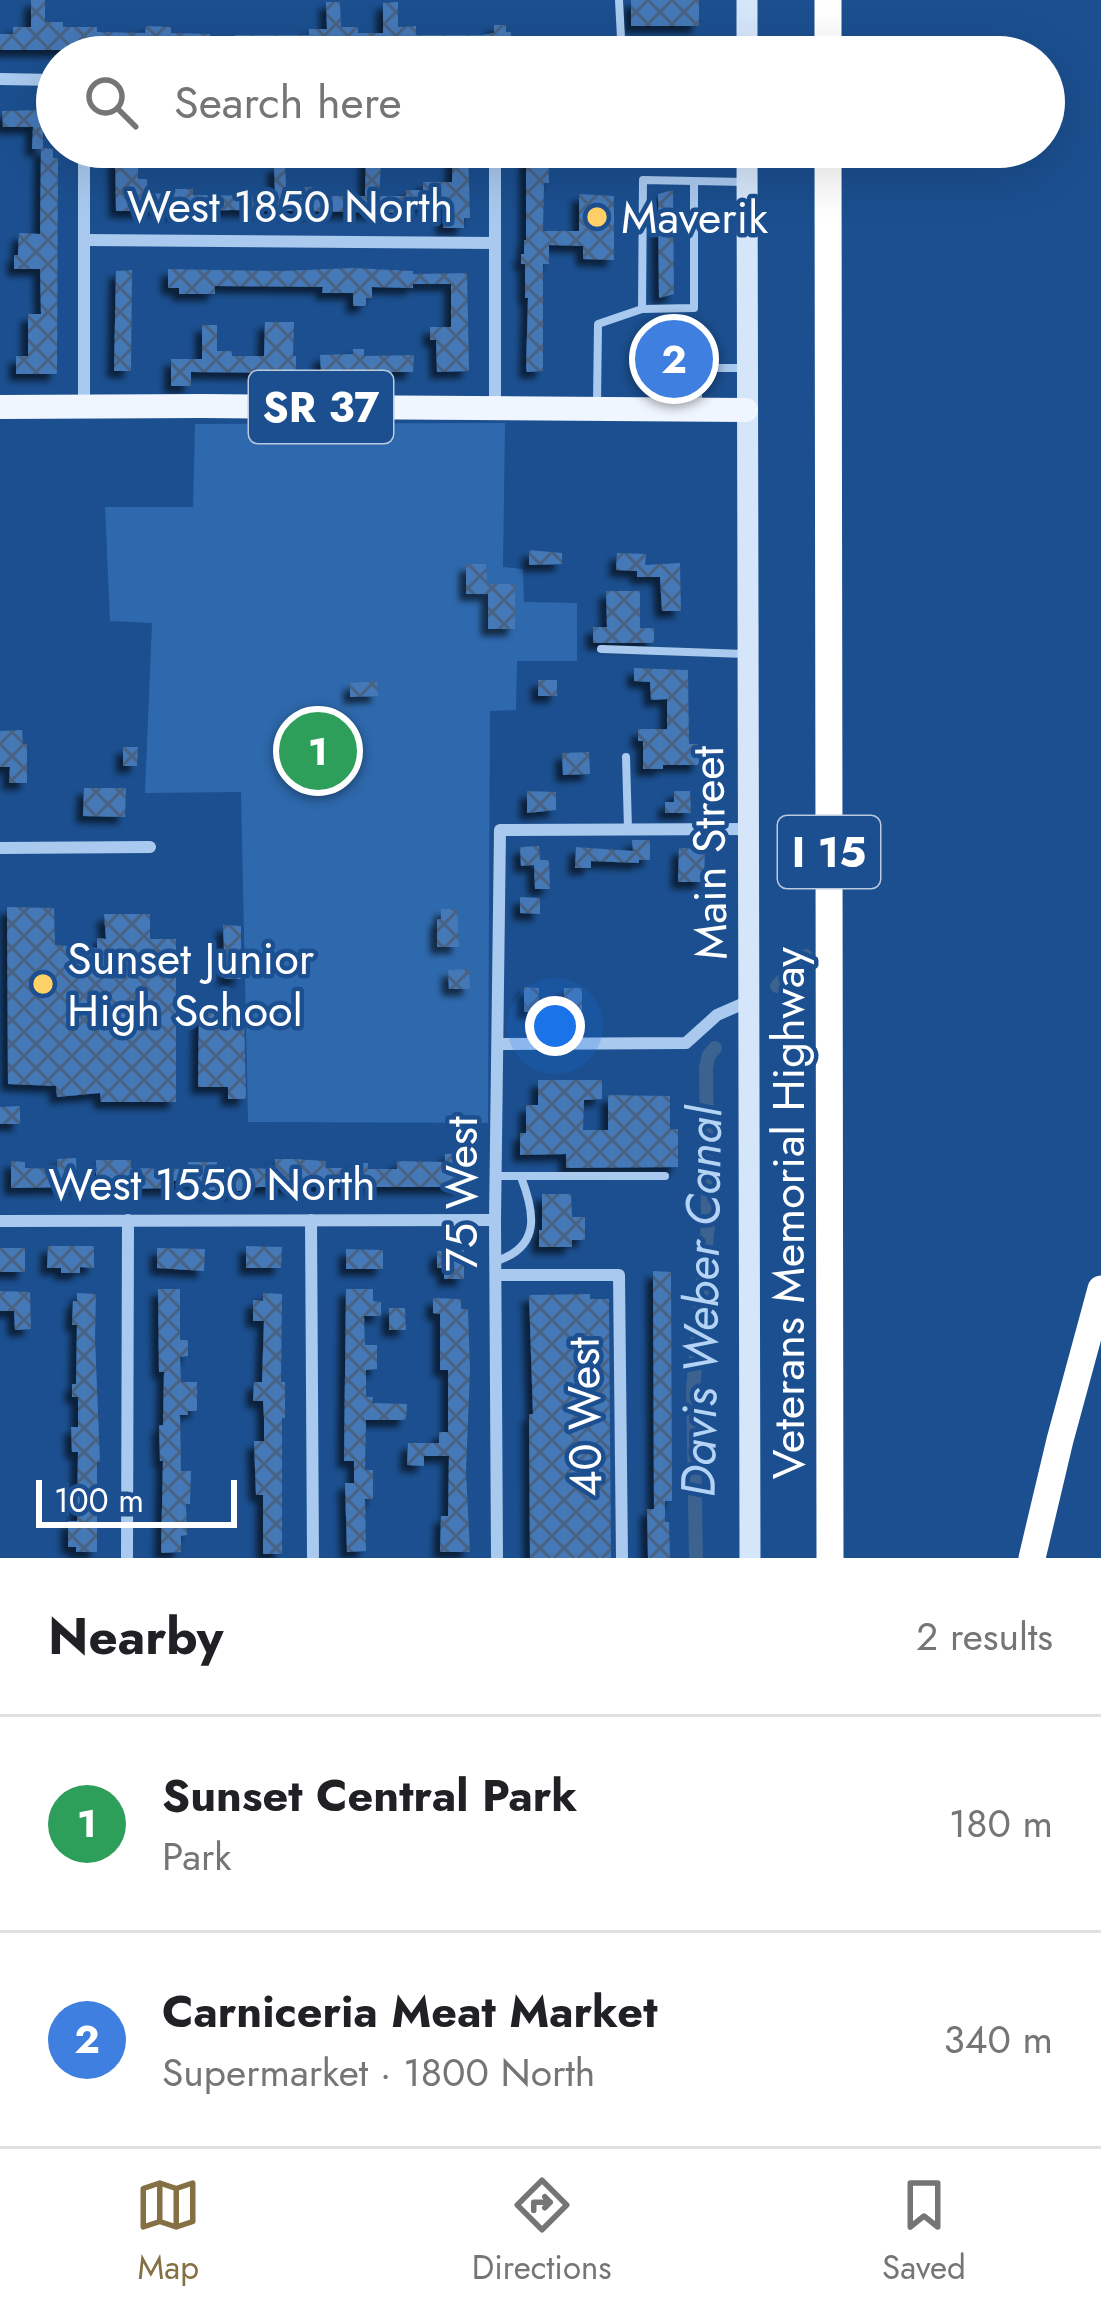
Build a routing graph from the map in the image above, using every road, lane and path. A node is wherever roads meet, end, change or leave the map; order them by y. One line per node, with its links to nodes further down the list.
1 (619, 0): 4 (lane)
2 (747, 0): 5 (main road)
3 (828, 0): 6 (highway)
4 (621, 36)
5 (747, 36)
6 (828, 36)
7 (0, 79): 8 (street)
8 (36, 80)
9 (84, 168): 15 (street)
10 (495, 168): 16 (street)
11 (746, 168): 14 (main road, Main Street)
12 (828, 168): 50 (highway, Veterans Memorial Highway / I 15)
13 (694, 182): 14 (lane); 17 (lane); 17 (lane)
14 (746, 182): 20 (main road, Main Street)
15 (84, 240): 16 (street, West 1850 North); 21 (street)
16 (495, 243): 23 (street)
17 (642, 309): 25 (lane)
18 (698, 332): 19 (lane)
19 (698, 368): 20 (lane); 26 (lane)
20 (746, 368): 24 (main road, Main Street)
21 (84, 406): 22 (main road, SR 37); 23 (main road, SR 37)
22 (0, 407)
23 (496, 408): 25 (main road, SR 37)
24 (746, 410): 26 (main road, SR 37); 28 (main road, Main Street)
25 (597, 411): 26 (main road, SR 37)
26 (698, 411)
27 (601, 650): 28 (lane)
28 (747, 654): 30 (main road, Main Street)
29 (626, 757): 31 (lane)
30 (748, 829): 31 (street); 34 (main road, Main Street)
31 (628, 830): 35 (street, 75 West)
32 (150, 847): 33 (street)
33 (0, 848)
34 (749, 1001): 35 (street); 49 (main road, Main Street)
35 (498, 1044): 36 (street, 75 West)
36 (496, 1176): 38 (lane); 42 (street, 75 West)
37 (665, 1176): 38 (lane)
38 (521, 1177): 43 (lane)
39 (0, 1220): 40 (street, West 1550 North)
40 (128, 1220): 41 (street, West 1550 North); 45 (street)
41 (311, 1220): 42 (street, West 1550 North); 46 (street)
42 (496, 1220): 43 (street, 75 West)
43 (496, 1268): 47 (street, 75 West); 48 (street, 40 West)
44 (1101, 1289): 51 (highway)
45 (127, 1558)
46 (313, 1558)
47 (497, 1558)
48 (622, 1558)
49 (750, 1558)
50 (830, 1558)
51 (1032, 1558)

